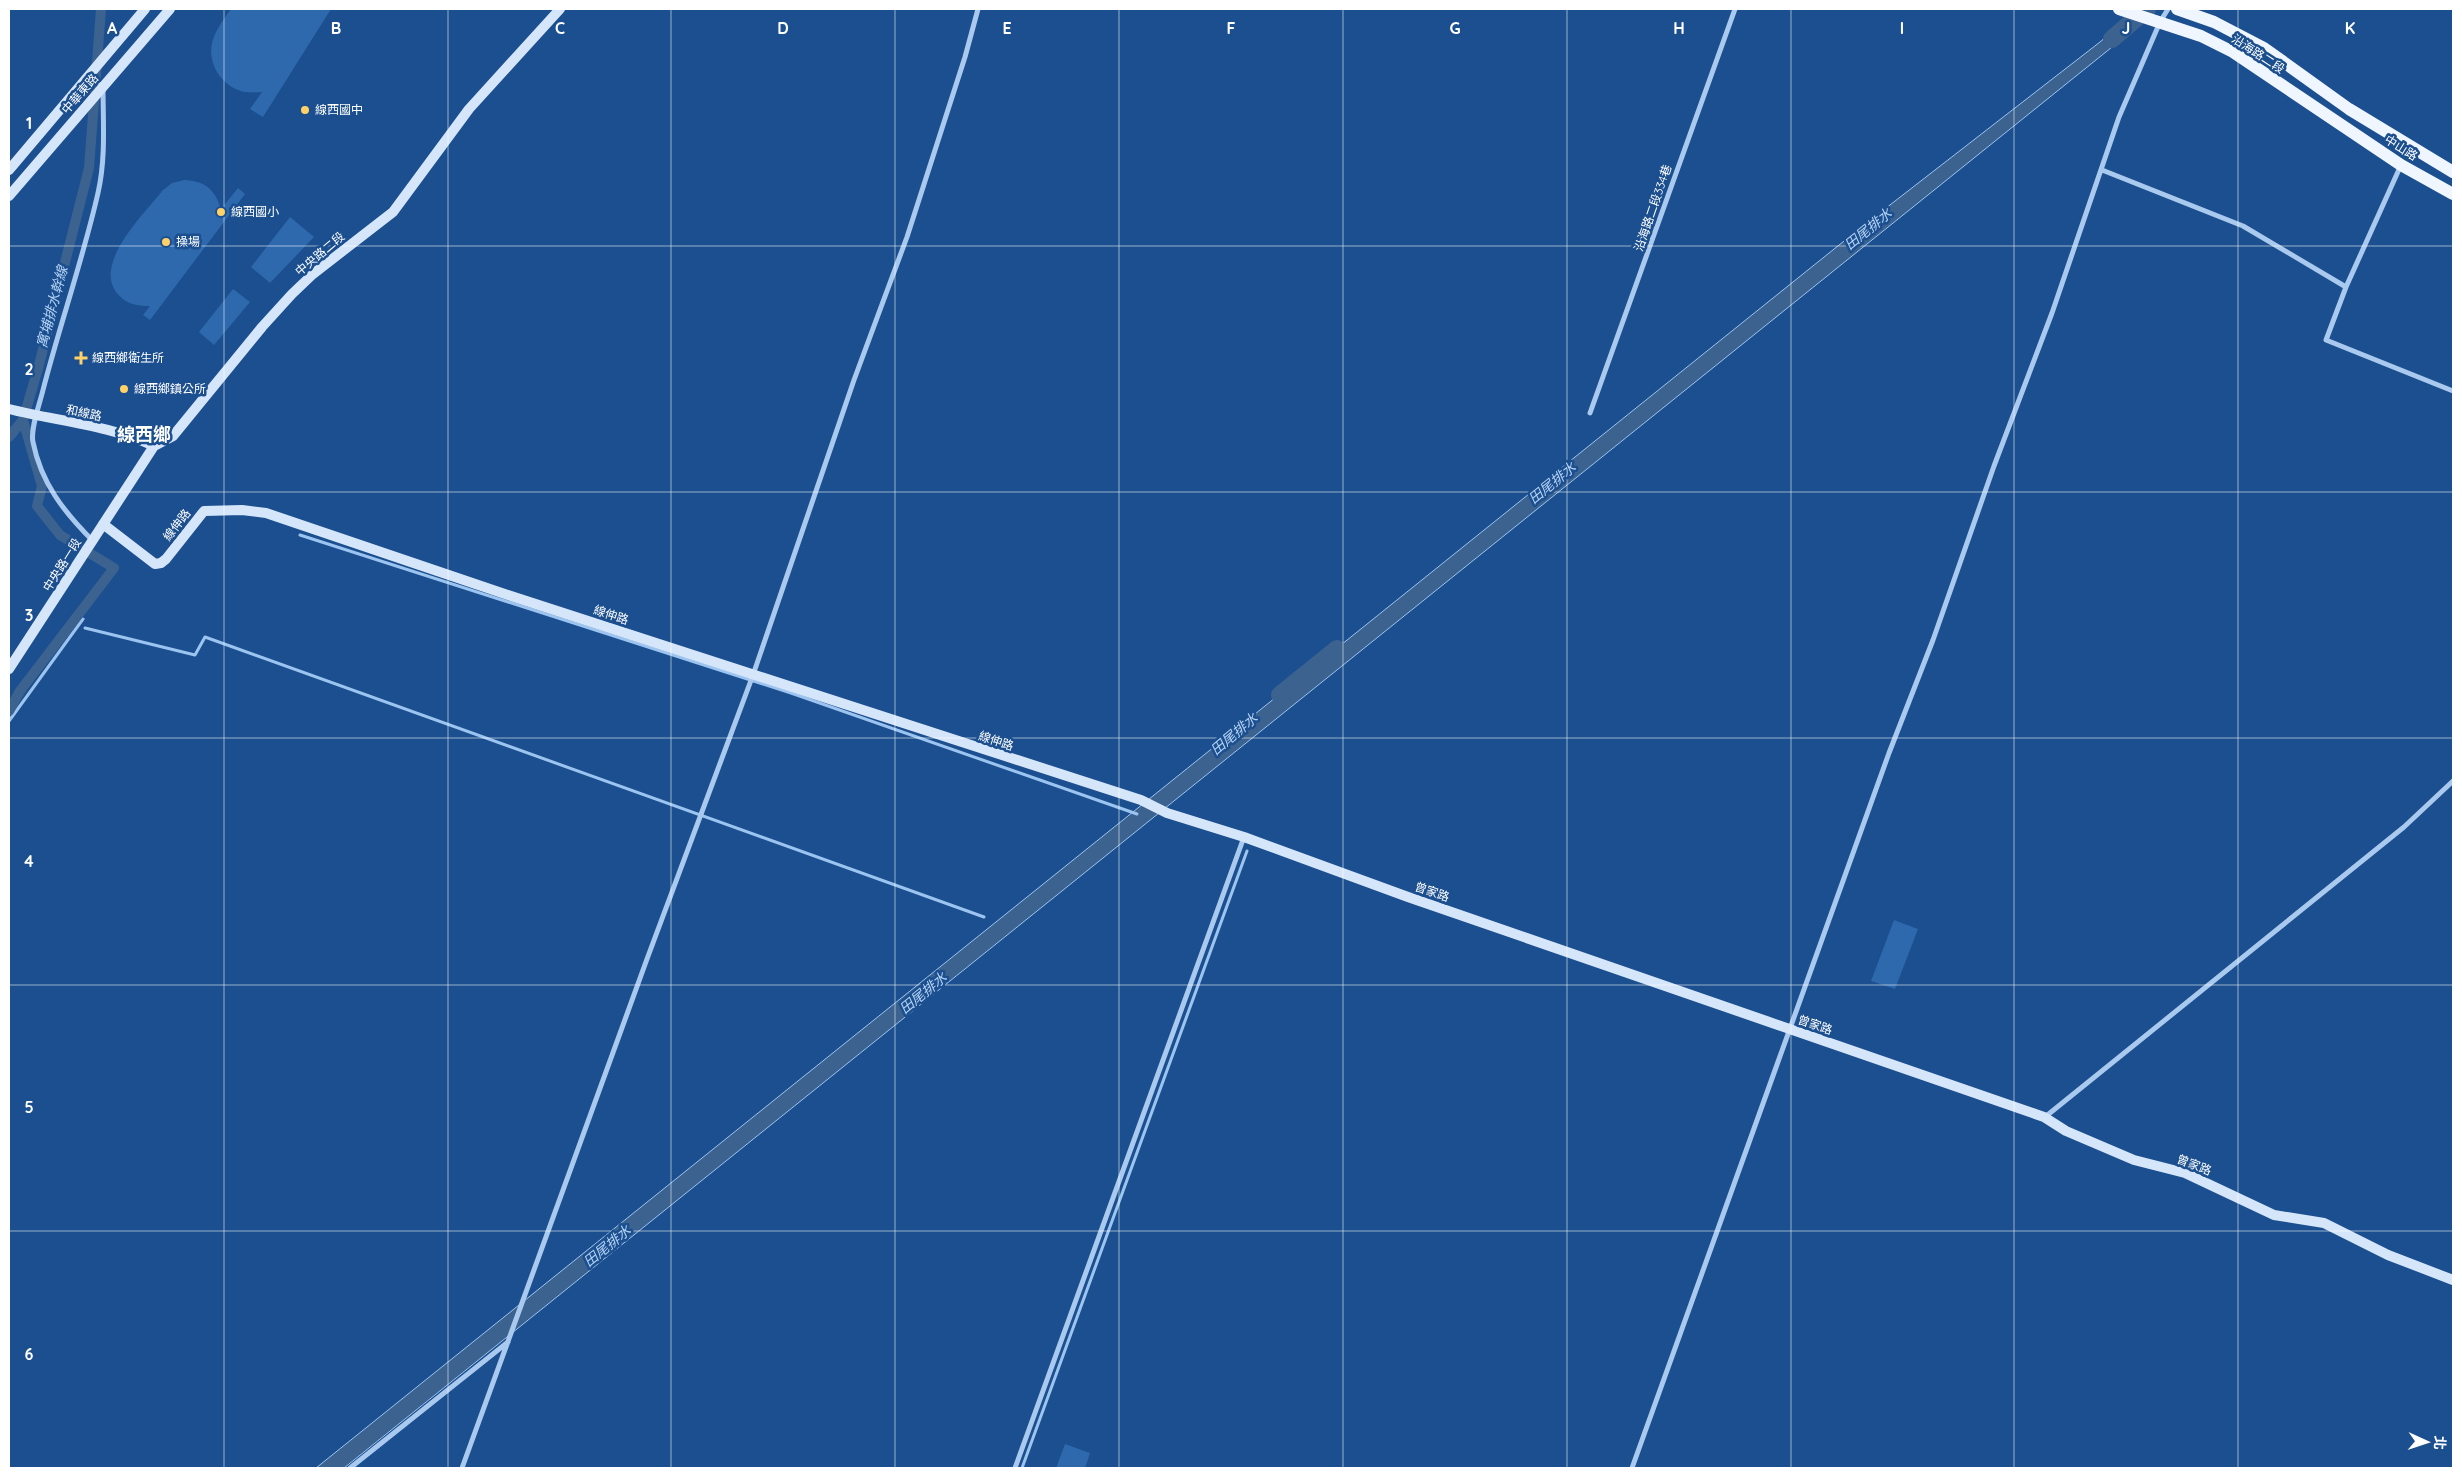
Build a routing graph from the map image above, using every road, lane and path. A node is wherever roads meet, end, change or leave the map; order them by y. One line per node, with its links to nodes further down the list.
1 (145, 9): 10 (street, 中華東路)
2 (170, 9): 11 (street, 中華東路)
3 (560, 9): 25 (street, 中央路二段)
4 (978, 9): 29 (street)
5 (1735, 9): 23 (street, 沿海路二段334巷)
6 (2168, 9): 9 (street)
7 (2177, 9): 12 (main road, 沿海路二段)
8 (2125, 10): 9 (main road, 沿海路二段)
9 (2160, 22): 13 (main road, 沿海路二段); 16 (street)
10 (89, 76): 11 (street); 15 (street, 中華東路)
11 (103, 87): 19 (street, 中華東路); 24 (street)
12 (2349, 110): 17 (main road, 中山路)
13 (2335, 121): 14 (main road, 中山路)
14 (2401, 165): 18 (main road, 中山路); 20 (street)
15 (9, 170)
16 (2102, 170): 20 (street); 33 (street)
17 (2453, 172)
18 (2453, 194)
19 (9, 196)
20 (2346, 287): 21 (street)
21 (2453, 391)
22 (9, 409): 24 (street, 和線路)
23 (1590, 413)
24 (36, 416): 25 (street, 和線路); 27 (street)
25 (154, 446): 26 (street, 中央路二段)
26 (103, 524): 27 (street, 中央路一段); 29 (street, 線伸路)
27 (92, 541): 28 (street, 中央路一段)
28 (9, 669)
29 (753, 675): 31 (street, 線伸路); 36 (street)
30 (2453, 781): 34 (street)
31 (1160, 809): 32 (street, 曾家路)
32 (1244, 836): 33 (street, 曾家路); 39 (street)
33 (1791, 1030): 34 (street, 曾家路); 40 (street)
34 (2040, 1116): 35 (street, 曾家路)
35 (2453, 1280)
36 (509, 1341): 37 (street); 38 (street)
37 (350, 1468)
38 (462, 1468)
39 (1015, 1468)
40 (1632, 1468)

